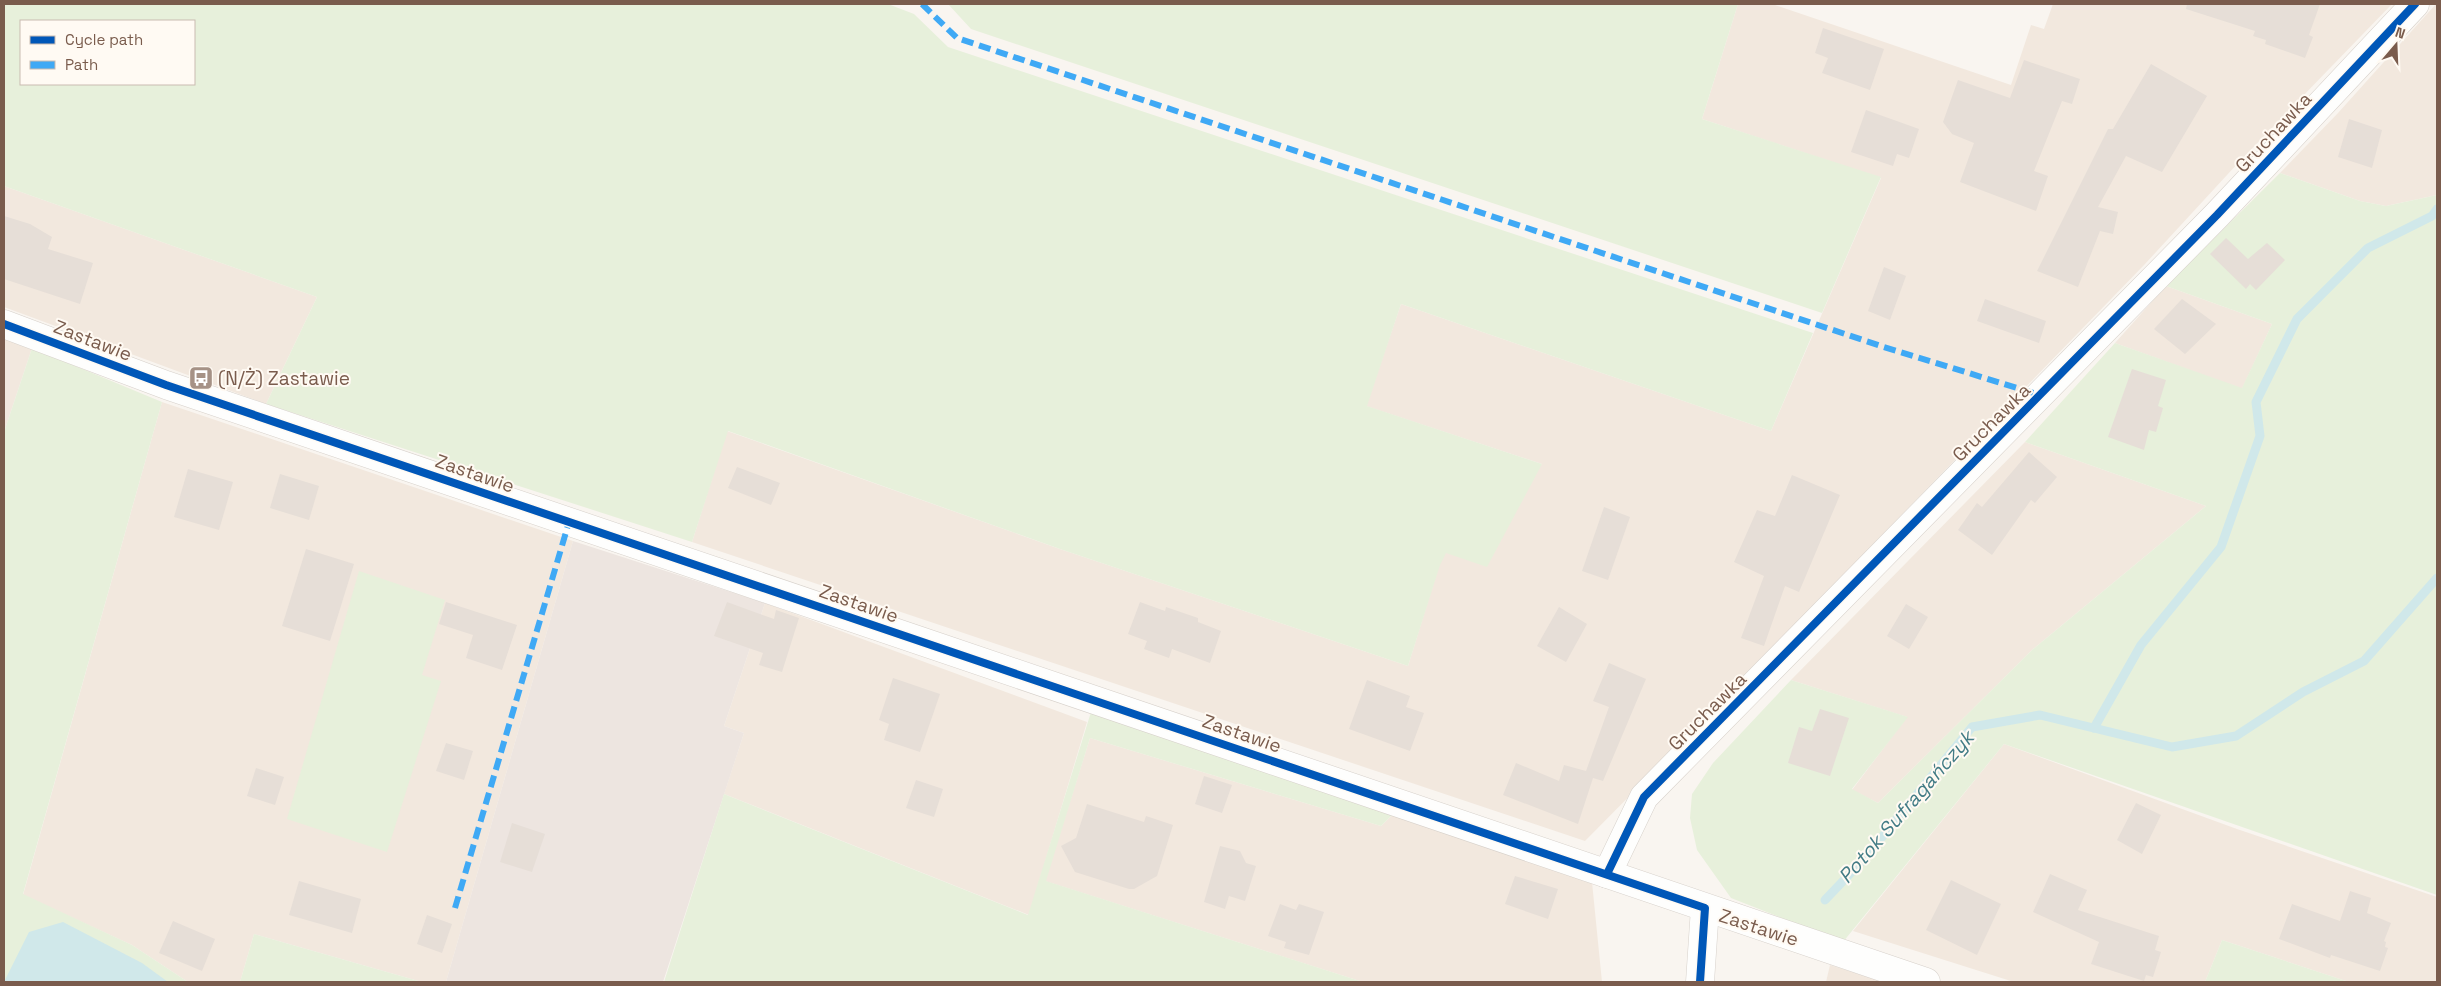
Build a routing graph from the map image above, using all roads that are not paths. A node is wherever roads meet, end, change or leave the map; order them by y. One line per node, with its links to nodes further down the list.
1 (2415, 4): 3 (street, Gruchawka)
2 (4, 324): 3 (street, Zastawie)
3 (1607, 874): 4 (street, Zastawie)
4 (1705, 908): 5 (street); 6 (street, Zastawie)
5 (1700, 982)
6 (1926, 982)

